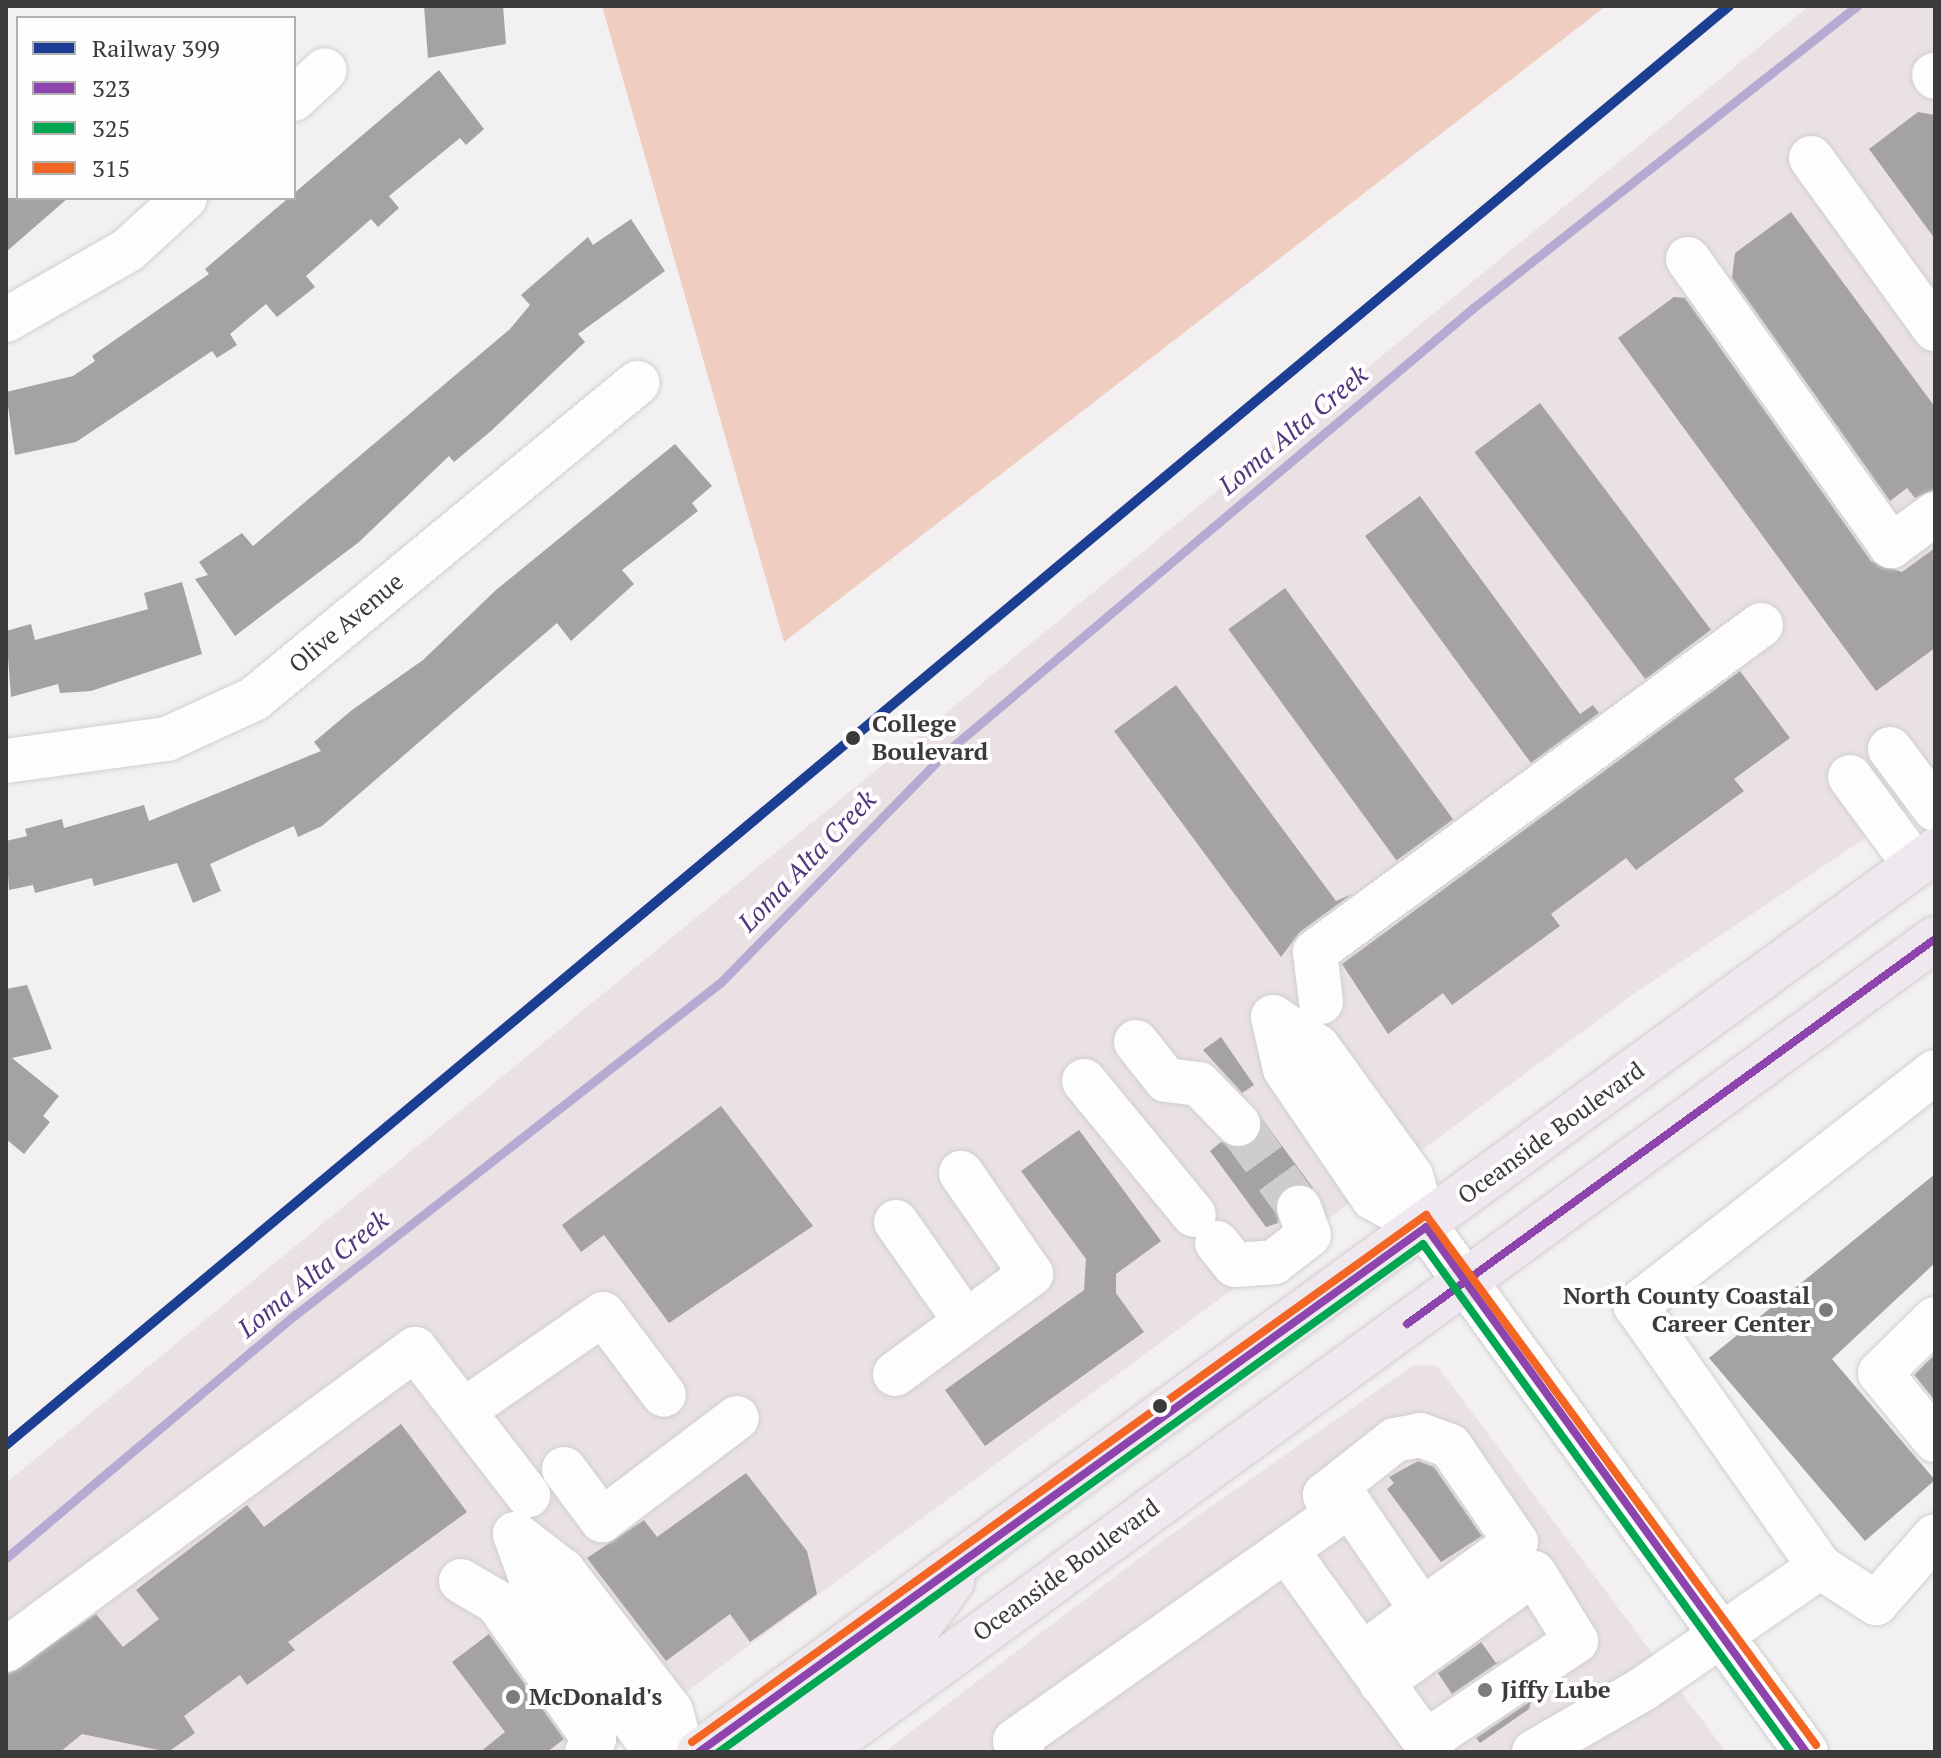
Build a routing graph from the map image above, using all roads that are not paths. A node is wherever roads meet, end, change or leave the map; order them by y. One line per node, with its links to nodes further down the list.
1 (1811, 158): 5 (street)
2 (183, 200): 4 (street)
3 (1688, 259): 7 (street)
4 (6, 320)
5 (1935, 329)
6 (637, 383): 10 (street, Olive Avenue)
7 (1935, 514)
8 (1761, 625): 15 (street)
9 (1890, 749): 12 (street)
10 (6, 761)
11 (1850, 777): 13 (street)
12 (1935, 809)
13 (1925, 858): 23 (main road, Oceanside Boulevard)
14 (1935, 939): 24 (main road, Oceanside Boulevard)
15 (1321, 1002)
16 (1136, 1042): 19 (street)
17 (1935, 1072): 38 (street)
18 (1084, 1081): 21 (street)
19 (1238, 1124)
20 (961, 1173): 26 (street)
21 (1299, 1208)
22 (896, 1222): 26 (street)
23 (1426, 1227): 24 (street); 36 (main road, Oceanside Boulevard)
24 (1465, 1281): 41 (street); 51 (main road, Oceanside Boulevard)
25 (1935, 1319): 31 (street)
26 (966, 1322): 27 (street)
27 (895, 1374)
28 (664, 1395): 29 (street)
29 (463, 1411): 33 (street); 42 (street)
30 (737, 1418): 32 (street)
31 (1935, 1440)
32 (564, 1469)
33 (528, 1495)
34 (1334, 1516): 37 (street); 40 (street); 40 (street)
35 (1935, 1536): 38 (street)
36 (980, 1545): 49 (main road, Oceanside Boulevard); 50 (main road)
37 (1287, 1551): 43 (street); 52 (street)
38 (1820, 1567): 41 (street)
39 (461, 1581): 46 (street)
40 (1422, 1610): 43 (street)
41 (1718, 1630): 45 (street); 53 (street)
42 (6, 1650)
43 (1372, 1669): 44 (street); 44 (street)
44 (1429, 1747)
45 (1546, 1749)
46 (587, 1752)
47 (670, 1752): 48 (street)
48 (682, 1752)
49 (699, 1752)
50 (763, 1752)
51 (819, 1752)
52 (1022, 1752)
53 (1806, 1752)

